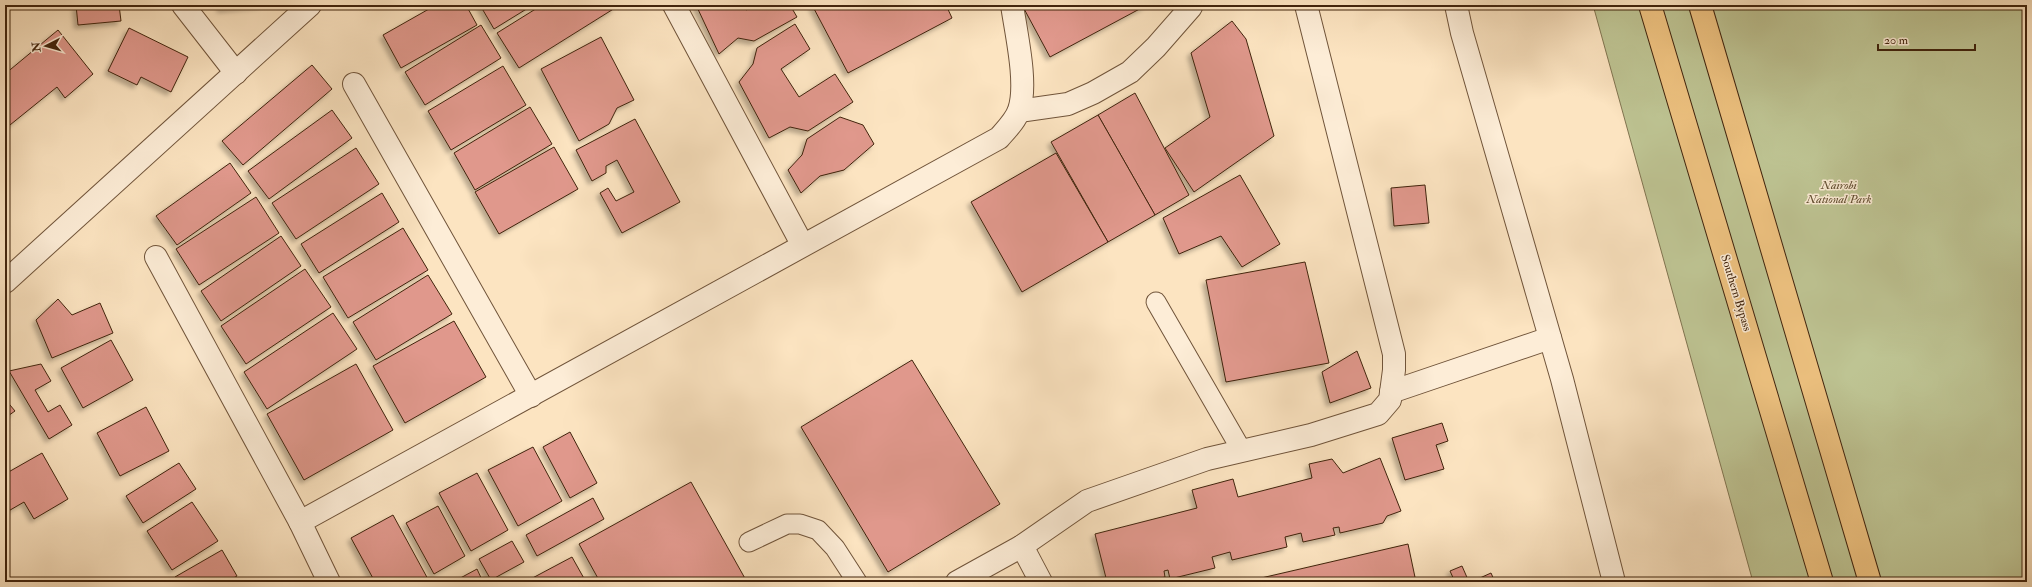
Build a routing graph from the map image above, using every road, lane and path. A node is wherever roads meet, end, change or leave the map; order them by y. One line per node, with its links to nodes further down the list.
1 (183, 5): 10 (street)
2 (310, 5): 10 (street)
3 (674, 5): 13 (street)
4 (1012, 5): 12 (street)
5 (1306, 5): 18 (street)
6 (1456, 5): 17 (street)
7 (1650, 5): 29 (highway, Southern Bypass)
8 (1700, 5): 30 (highway)
9 (1191, 7): 12 (street)
10 (236, 73): 15 (street)
11 (354, 84): 19 (street)
12 (1019, 111): 13 (street)
13 (802, 244): 19 (street)
14 (156, 257): 21 (street)
15 (5, 282)
16 (1156, 302): 20 (lane)
17 (1550, 338): 18 (street); 28 (street)
18 (1391, 392): 20 (street)
19 (531, 396): 21 (street)
20 (1242, 451): 23 (street)
21 (300, 522): 24 (street)
22 (748, 542): 25 (lane)
23 (1022, 546): 26 (street); 27 (street)
24 (328, 582)
25 (857, 582)
26 (957, 582)
27 (1041, 582)
28 (1614, 582)
29 (1822, 582)
30 (1870, 582)

